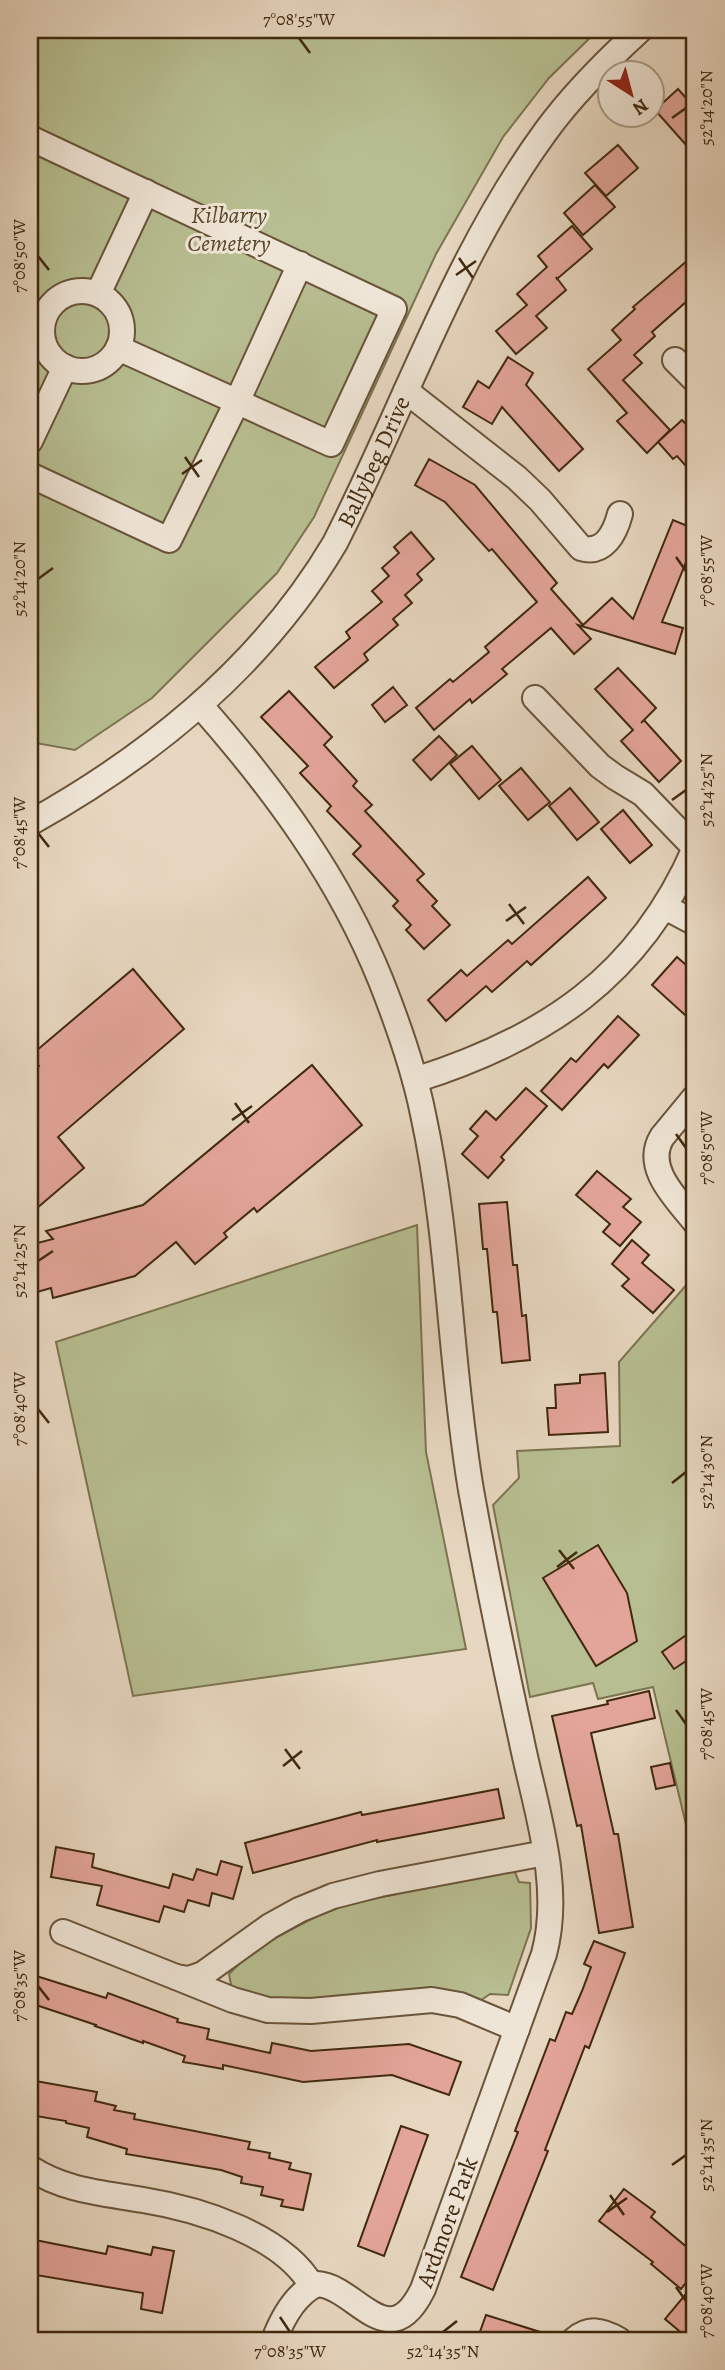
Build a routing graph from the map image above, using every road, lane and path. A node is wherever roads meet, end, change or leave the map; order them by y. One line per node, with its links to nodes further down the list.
1 (640, 30): 11 (street, Ballybeg Drive)
2 (30, 138): 3 (street)
3 (146, 192): 4 (street); 5 (street)
4 (300, 264): 12 (street); 12 (street)
5 (98, 295): 6 (street); 7 (street)
6 (38, 311): 9 (street)
7 (118, 348): 9 (street); 12 (street)
8 (675, 360): 10 (street)
9 (65, 367): 13 (street)
10 (695, 380)
11 (406, 391): 15 (street); 17 (street, Ballybeg Drive)
12 (237, 402): 14 (street)
13 (30, 441)
14 (30, 474)
15 (620, 514)
16 (536, 698): 19 (street)
17 (200, 705): 18 (street, Ballybeg Drive); 22 (street, Ardmore Park)
18 (31, 820)
19 (695, 848): 20 (street)
20 (664, 907): 21 (street); 22 (street)
21 (695, 923)
22 (415, 1080): 25 (street, Ardmore Park)
23 (695, 1097): 24 (street)
24 (695, 1222)
25 (545, 1853): 27 (street); 28 (street, Ardmore Park)
26 (63, 1932): 27 (street)
27 (176, 1977): 28 (street)
28 (517, 2029): 30 (street, Ardmore Park)
29 (30, 2168): 30 (street)
30 (312, 2286): 31 (street)
31 (274, 2340)
32 (574, 2340): 33 (street)
33 (619, 2340)

